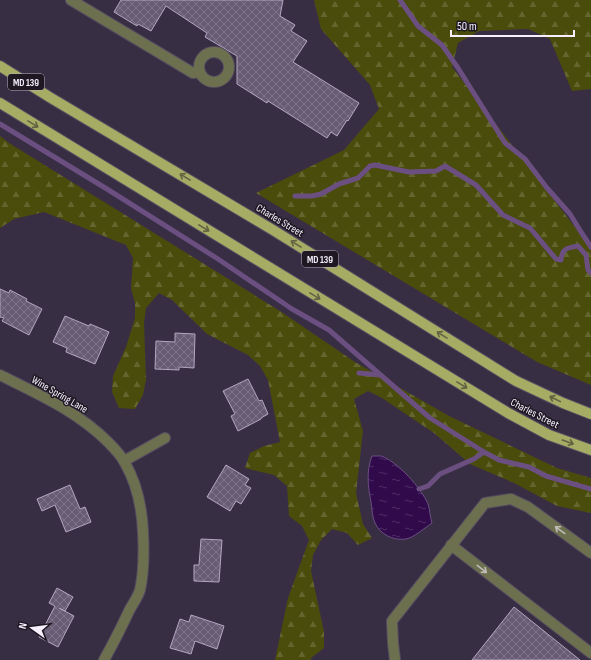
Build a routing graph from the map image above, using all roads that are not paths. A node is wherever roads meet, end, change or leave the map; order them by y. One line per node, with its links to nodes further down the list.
1 (71, 0): 3 (street)
2 (0, 66): 6 (main road, Charles Street / MD 139, one-way to 2)
3 (200, 72)
4 (0, 103): 8 (main road, Charles Street / MD 139, one-way to 8)
5 (0, 375): 9 (street, Wine Spring Lane)
6 (591, 414)
7 (165, 438): 9 (street)
8 (591, 450)
9 (124, 461): 13 (street, Wine Spring Lane)
10 (451, 545): 11 (street, one-way to 10); 12 (street, one-way to 12); 14 (street)
11 (591, 553)
12 (591, 652)
13 (104, 660)
14 (395, 660)

